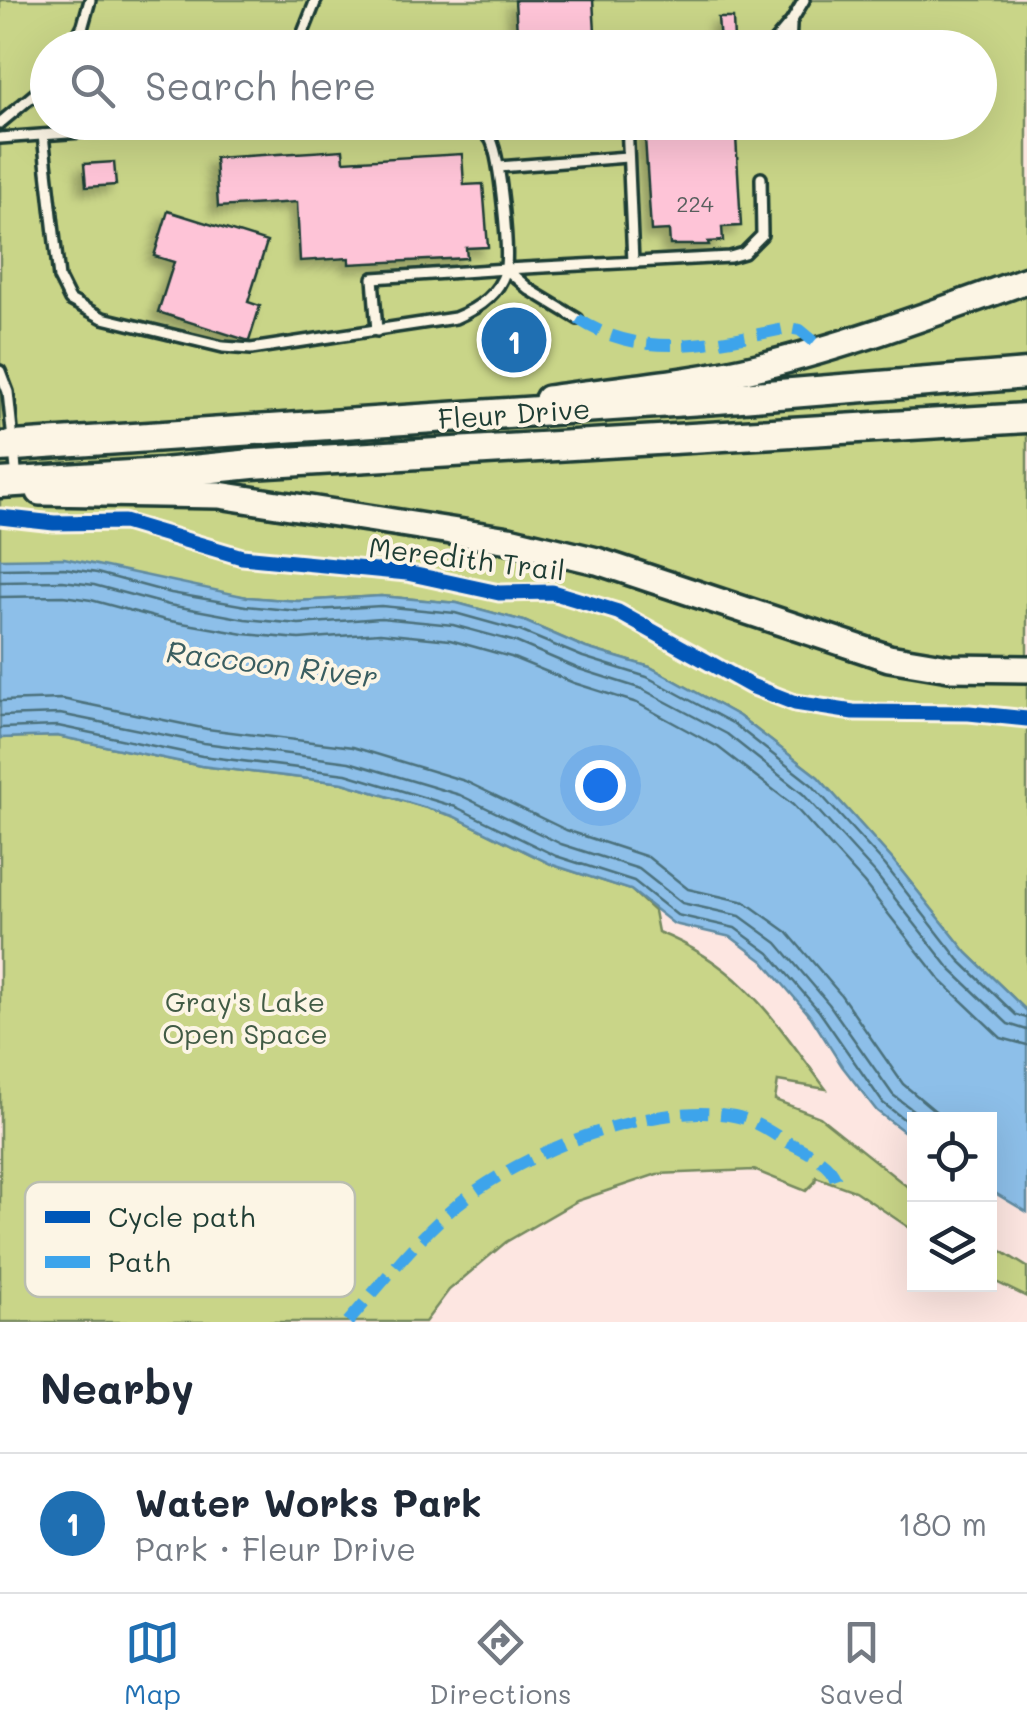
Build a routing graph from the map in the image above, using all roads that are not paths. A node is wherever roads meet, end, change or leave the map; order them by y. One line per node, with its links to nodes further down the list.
1 (90, 0): 5 (lane)
2 (316, 0): 6 (lane)
3 (804, 0): 4 (lane)
4 (791, 22): 7 (lane); 8 (lane)
5 (80, 30)
6 (304, 30)
7 (784, 30)
8 (791, 30)
9 (30, 98): 10 (lane)
10 (0, 123)
11 (30, 136): 12 (lane)
12 (0, 138)
13 (44, 140): 23 (lane)
14 (490, 140): 17 (lane)
15 (627, 140): 16 (lane)
16 (627, 158): 17 (lane); 19 (lane)
17 (500, 166): 20 (lane)
18 (761, 178): 19 (lane)
19 (633, 262): 20 (lane)
20 (506, 269): 22 (lane); 23 (lane); 23 (lane)
21 (1027, 280): 27 (main road)
22 (578, 319)
23 (376, 332)
24 (0, 371): 28 (lane)
25 (1027, 374): 27 (main road, Fleur Drive)
26 (1027, 418): 29 (main road, Fleur Drive)
27 (386, 421): 28 (main road, Fleur Drive)
28 (7, 446): 29 (lane)
29 (6, 485): 30 (main road)
30 (1027, 669)

